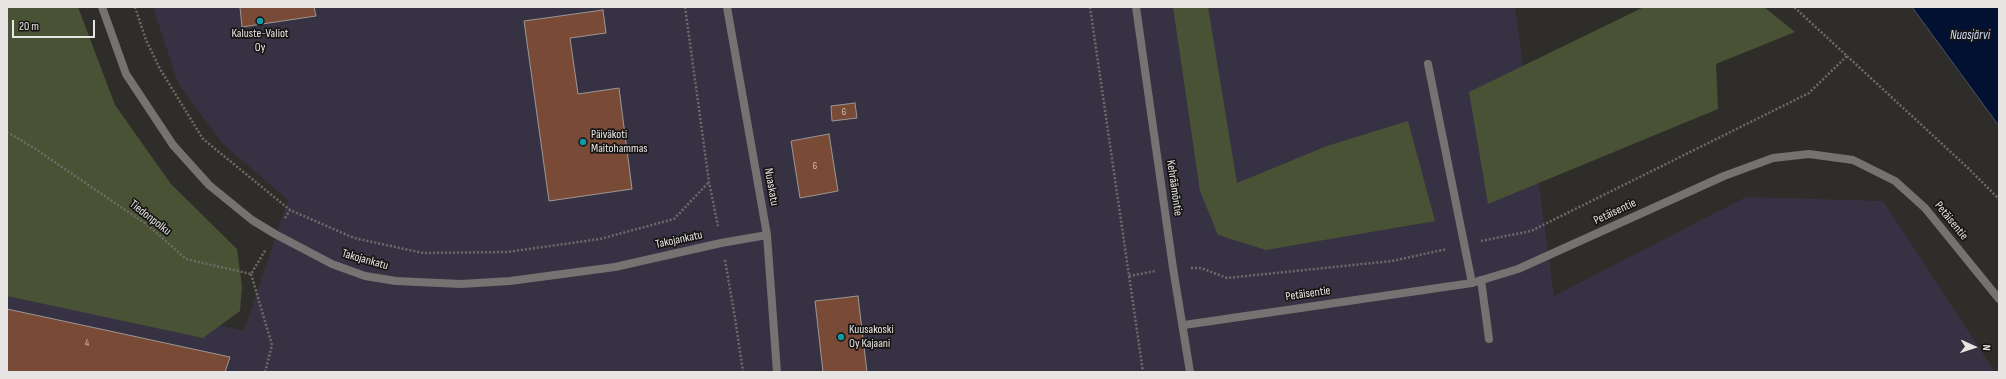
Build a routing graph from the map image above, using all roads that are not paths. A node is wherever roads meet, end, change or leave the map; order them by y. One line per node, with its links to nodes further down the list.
1 (102, 7): 5 (street, Takojankatu)
2 (727, 7): 5 (street, Nuaskatu)
3 (1136, 7): 9 (street, Kehräämöntie)
4 (1428, 64): 7 (street)
5 (767, 236): 11 (street, Nuaskatu)
6 (1481, 280): 7 (street, Petäisentie); 8 (street, Petäisentie); 10 (street)
7 (1472, 282): 9 (street, Petäisentie)
8 (1999, 299)
9 (1184, 324): 12 (street, Kehräämöntie)
10 (1489, 339)
11 (777, 372)
12 (1190, 372)

